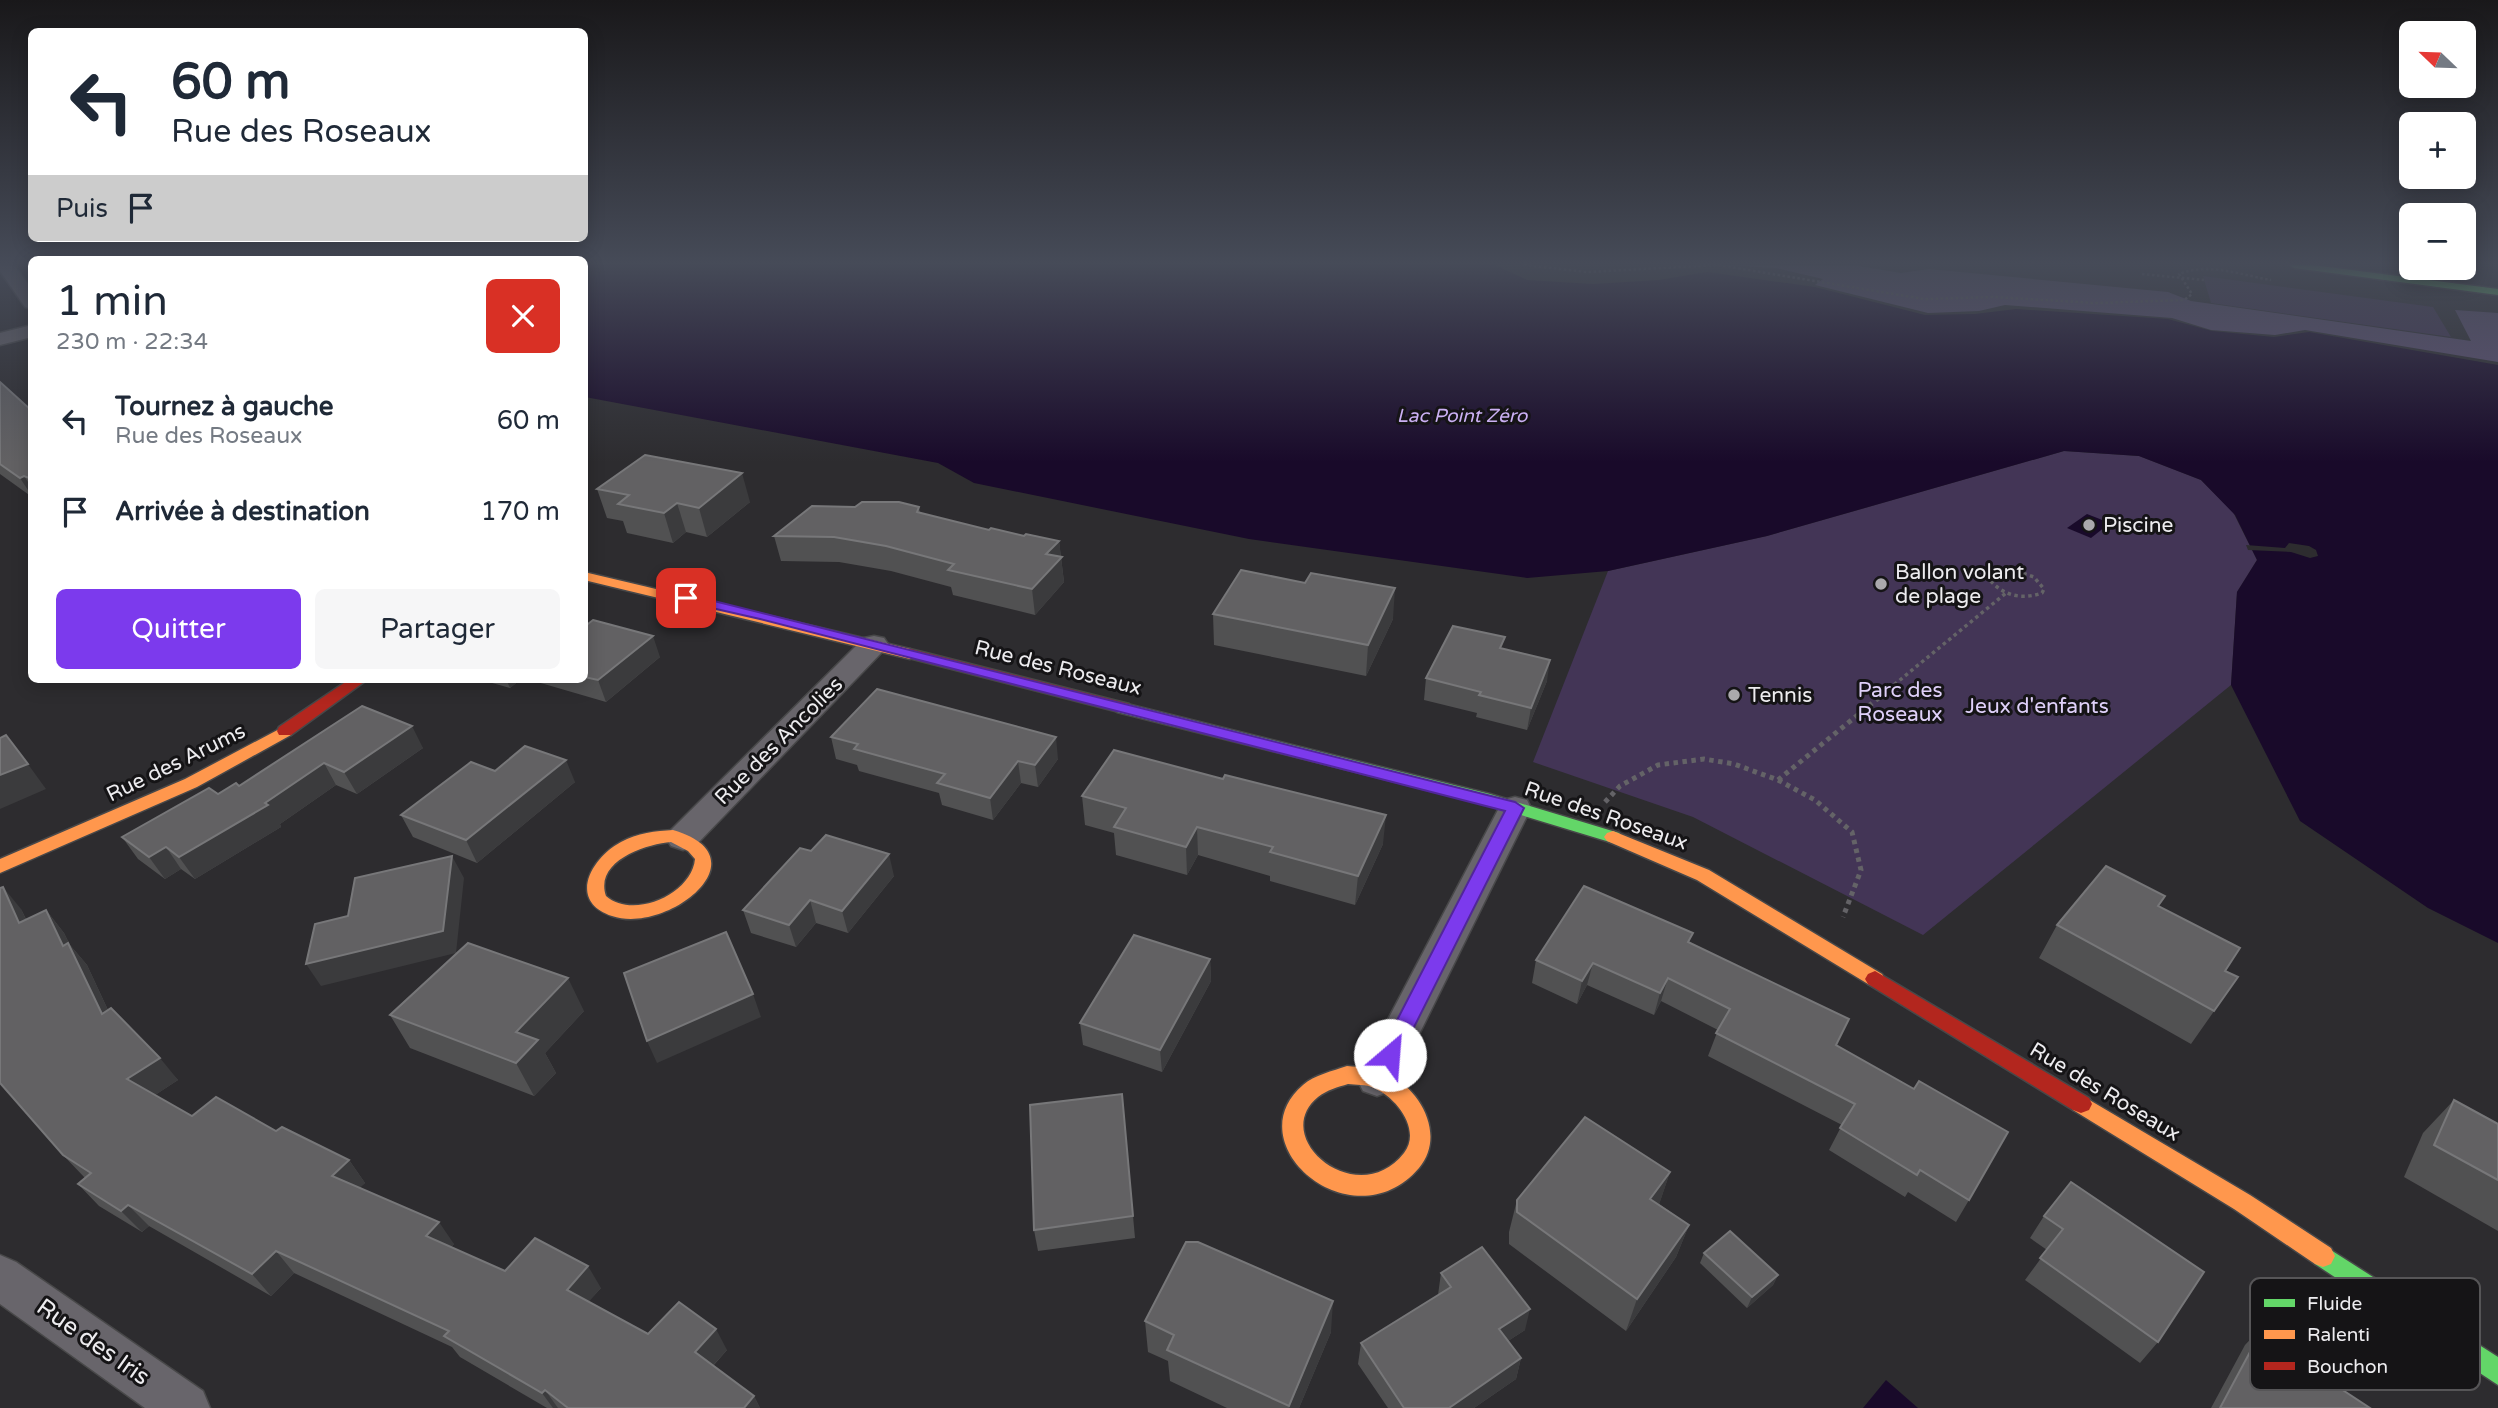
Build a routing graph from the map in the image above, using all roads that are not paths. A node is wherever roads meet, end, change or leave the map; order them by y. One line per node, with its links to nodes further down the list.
1 (28, 332): 2 (street)
2 (0, 339)
3 (588, 577): 4 (street, Rue des Roseaux)
4 (874, 644): 6 (street, Rue des Roseaux); 7 (street, Rue des Ancolies)
5 (354, 683): 8 (street, Rue des Arums)
6 (1515, 808): 9 (street); 11 (street, Rue des Roseaux)
7 (683, 838): 7 (street)
8 (0, 866)
9 (1377, 1079): 9 (street)
10 (0, 1276): 14 (street, Rue des Iris)
11 (2356, 1278)
12 (2480, 1360): 13 (street, Rue des Roseaux)
13 (2498, 1372)
14 (186, 1408)

